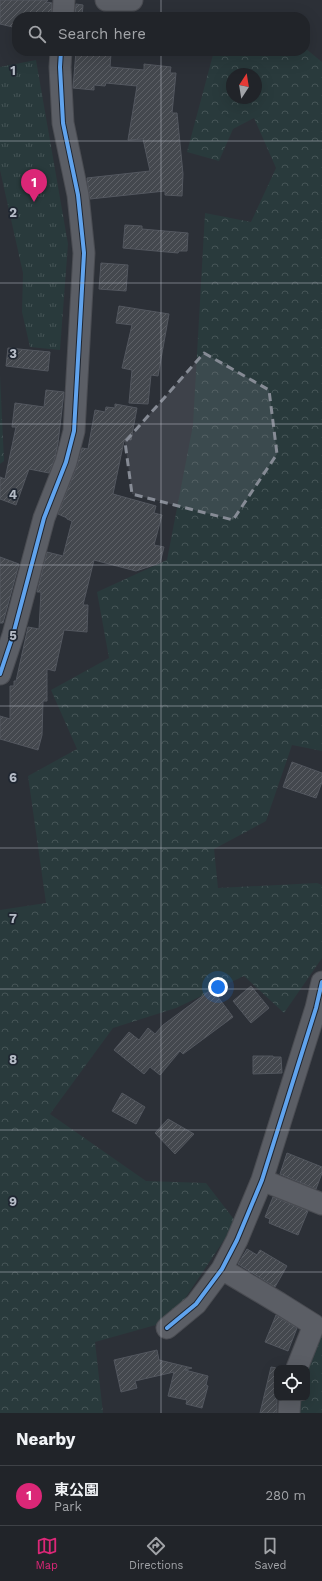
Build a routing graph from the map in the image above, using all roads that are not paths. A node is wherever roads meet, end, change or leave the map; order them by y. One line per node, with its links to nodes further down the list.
1 (64, 0): 4 (street)
2 (106, 0): 3 (street)
3 (132, 0)
4 (63, 12)
5 (61, 56): 6 (street)
6 (0, 674)
7 (322, 982): 8 (street)
8 (262, 1180): 9 (street); 10 (street)
9 (322, 1204)
10 (222, 1269): 11 (street); 12 (street)
11 (166, 1328)
12 (298, 1365)
13 (290, 1401): 14 (street)
14 (289, 1413)

